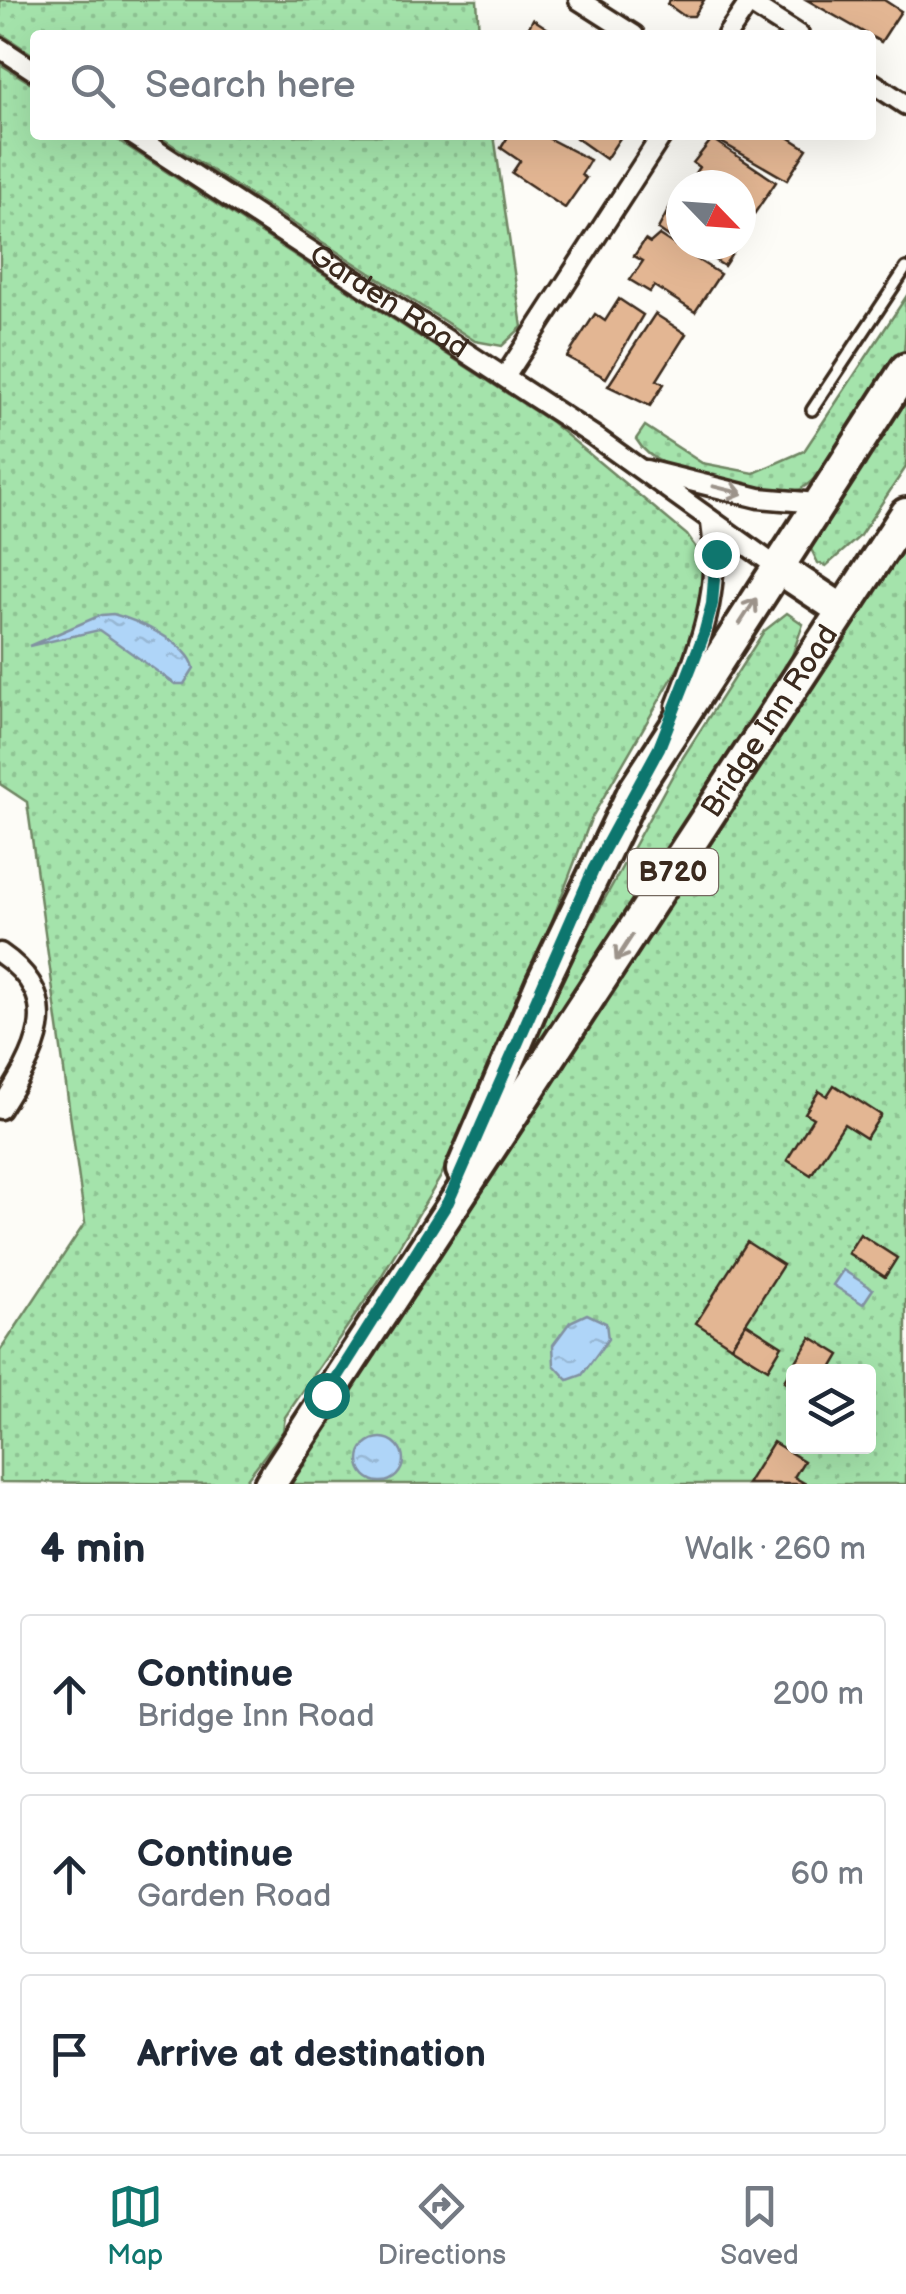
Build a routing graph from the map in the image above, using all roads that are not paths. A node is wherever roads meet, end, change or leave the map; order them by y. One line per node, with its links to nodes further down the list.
1 (579, 0): 3 (street)
2 (750, 1): 4 (street); 5 (street)
3 (626, 30)
4 (731, 30)
5 (792, 30)
6 (0, 48): 7 (street)
7 (30, 68)
8 (876, 85): 9 (street)
9 (906, 105)
10 (141, 140): 14 (street, Garden Road)
11 (659, 140): 14 (street)
12 (906, 268): 15 (lane)
13 (906, 369): 17 (main road, Bridge Inn Road / B720)
14 (505, 377): 16 (street, Garden Road)
15 (812, 410)
16 (641, 469): 17 (street, Garden Road, one-way to 17); 19 (street, Garden Road)
17 (818, 503): 20 (main road, Bridge Inn Road / B720)
18 (906, 514): 21 (main road, Bridge Inn Road / B720)
19 (711, 523): 20 (street, Garden Road); 22 (street)
20 (777, 567): 21 (main road, Garden Road); 22 (main road, Bridge Inn Road / B720, one-way to 20)
21 (842, 610): 25 (main road, Bridge Inn Road / B720, one-way to 25)
22 (659, 748): 25 (main road, Bridge Inn Road / B720)
23 (0, 953): 24 (street)
24 (0, 1109)
25 (435, 1226): 26 (main road, Bridge Inn Road / B720)
26 (270, 1484)

